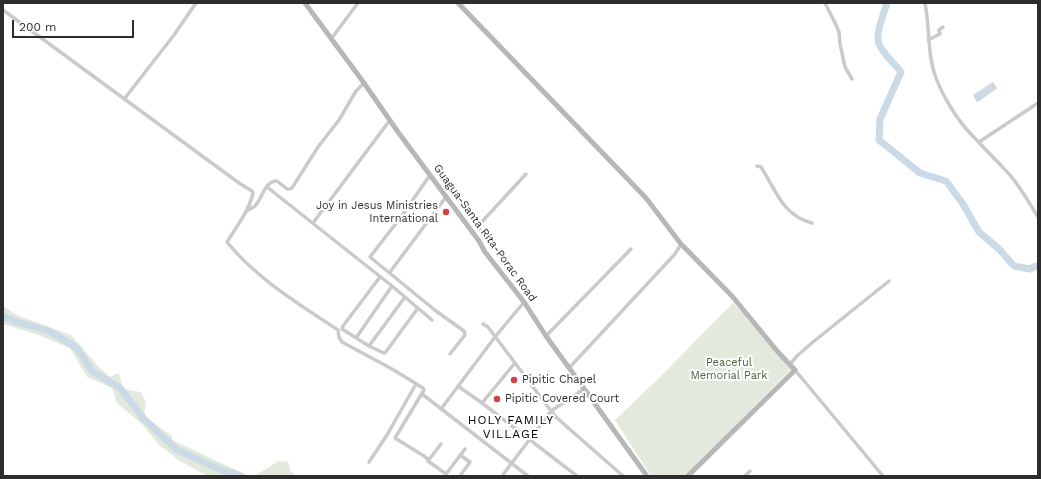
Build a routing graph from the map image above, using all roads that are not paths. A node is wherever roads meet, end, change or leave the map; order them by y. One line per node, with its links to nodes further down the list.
1 (196, 3): 13 (street)
2 (305, 3): 9 (street, Guagua-Santa Rita-Porac Road)
3 (358, 3): 9 (street)
4 (458, 3): 29 (street)
5 (826, 3): 11 (street)
6 (925, 3): 10 (street)
7 (3, 10): 13 (street)
8 (943, 27): 10 (street)
9 (332, 39): 12 (street, Guagua-Santa Rita-Porac Road)
10 (928, 40): 16 (street)
11 (852, 79)
12 (364, 83): 15 (street, Guagua-Santa Rita-Porac Road); 20 (street)
13 (125, 98): 22 (street)
14 (1038, 103): 16 (street)
15 (390, 120): 19 (street, Guagua-Santa Rita-Porac Road); 26 (street)
16 (979, 142): 25 (street)
17 (757, 166): 27 (street)
18 (526, 174): 28 (street)
19 (430, 175): 21 (street, Guagua-Santa Rita-Porac Road); 31 (street)
20 (267, 187): 23 (street); 26 (street)
21 (446, 197): 31 (street); 36 (street, Guagua-Santa Rita-Porac Road)
22 (252, 198): 23 (street); 24 (street)
23 (260, 200): 24 (street)
24 (247, 211): 49 (street)
25 (1038, 217)
26 (313, 223): 32 (street)
27 (812, 223)
28 (484, 238)
29 (681, 244): 46 (street); 47 (street)
30 (631, 249): 40 (street)
31 (390, 272): 44 (street)
32 (380, 277): 34 (street); 42 (street)
33 (889, 281): 46 (street)
34 (392, 286): 35 (street); 42 (street)
35 (404, 297): 37 (street); 43 (street)
36 (524, 302): 40 (street, Guagua-Santa Rita-Porac Road); 41 (street)
37 (418, 308): 38 (street); 43 (street)
38 (432, 320)
39 (483, 324): 41 (street)
40 (546, 336): 47 (street, Guagua-Santa Rita-Porac Road)
41 (495, 337): 45 (street); 50 (street)
42 (356, 338): 43 (street)
43 (369, 346)
44 (450, 354)
45 (515, 363): 53 (street); 55 (street)
46 (790, 364): 48 (street)
47 (570, 368): 51 (street, Guagua-Santa Rita-Porac Road)
48 (795, 370): 70 (street); 72 (street)
49 (416, 384): 52 (street); 61 (street)
50 (458, 386): 53 (street); 54 (street)
51 (584, 389): 55 (street); 69 (street, Guagua-Santa Rita-Porac Road)
52 (422, 394): 54 (street); 60 (street)
53 (482, 403): 56 (street)
54 (441, 409): 62 (street)
55 (551, 411): 56 (street); 68 (street)
56 (530, 439): 62 (street); 67 (street)
57 (440, 444): 60 (street)
58 (465, 449): 59 (street)
59 (460, 455): 60 (street); 64 (street)
60 (428, 461)
61 (369, 462)
62 (511, 463): 65 (street); 66 (street)
63 (750, 471): 71 (street)
64 (460, 476)
65 (502, 476)
66 (528, 476)
67 (577, 476)
68 (623, 476)
69 (646, 476)
70 (688, 476)
71 (745, 476)
72 (883, 476)

